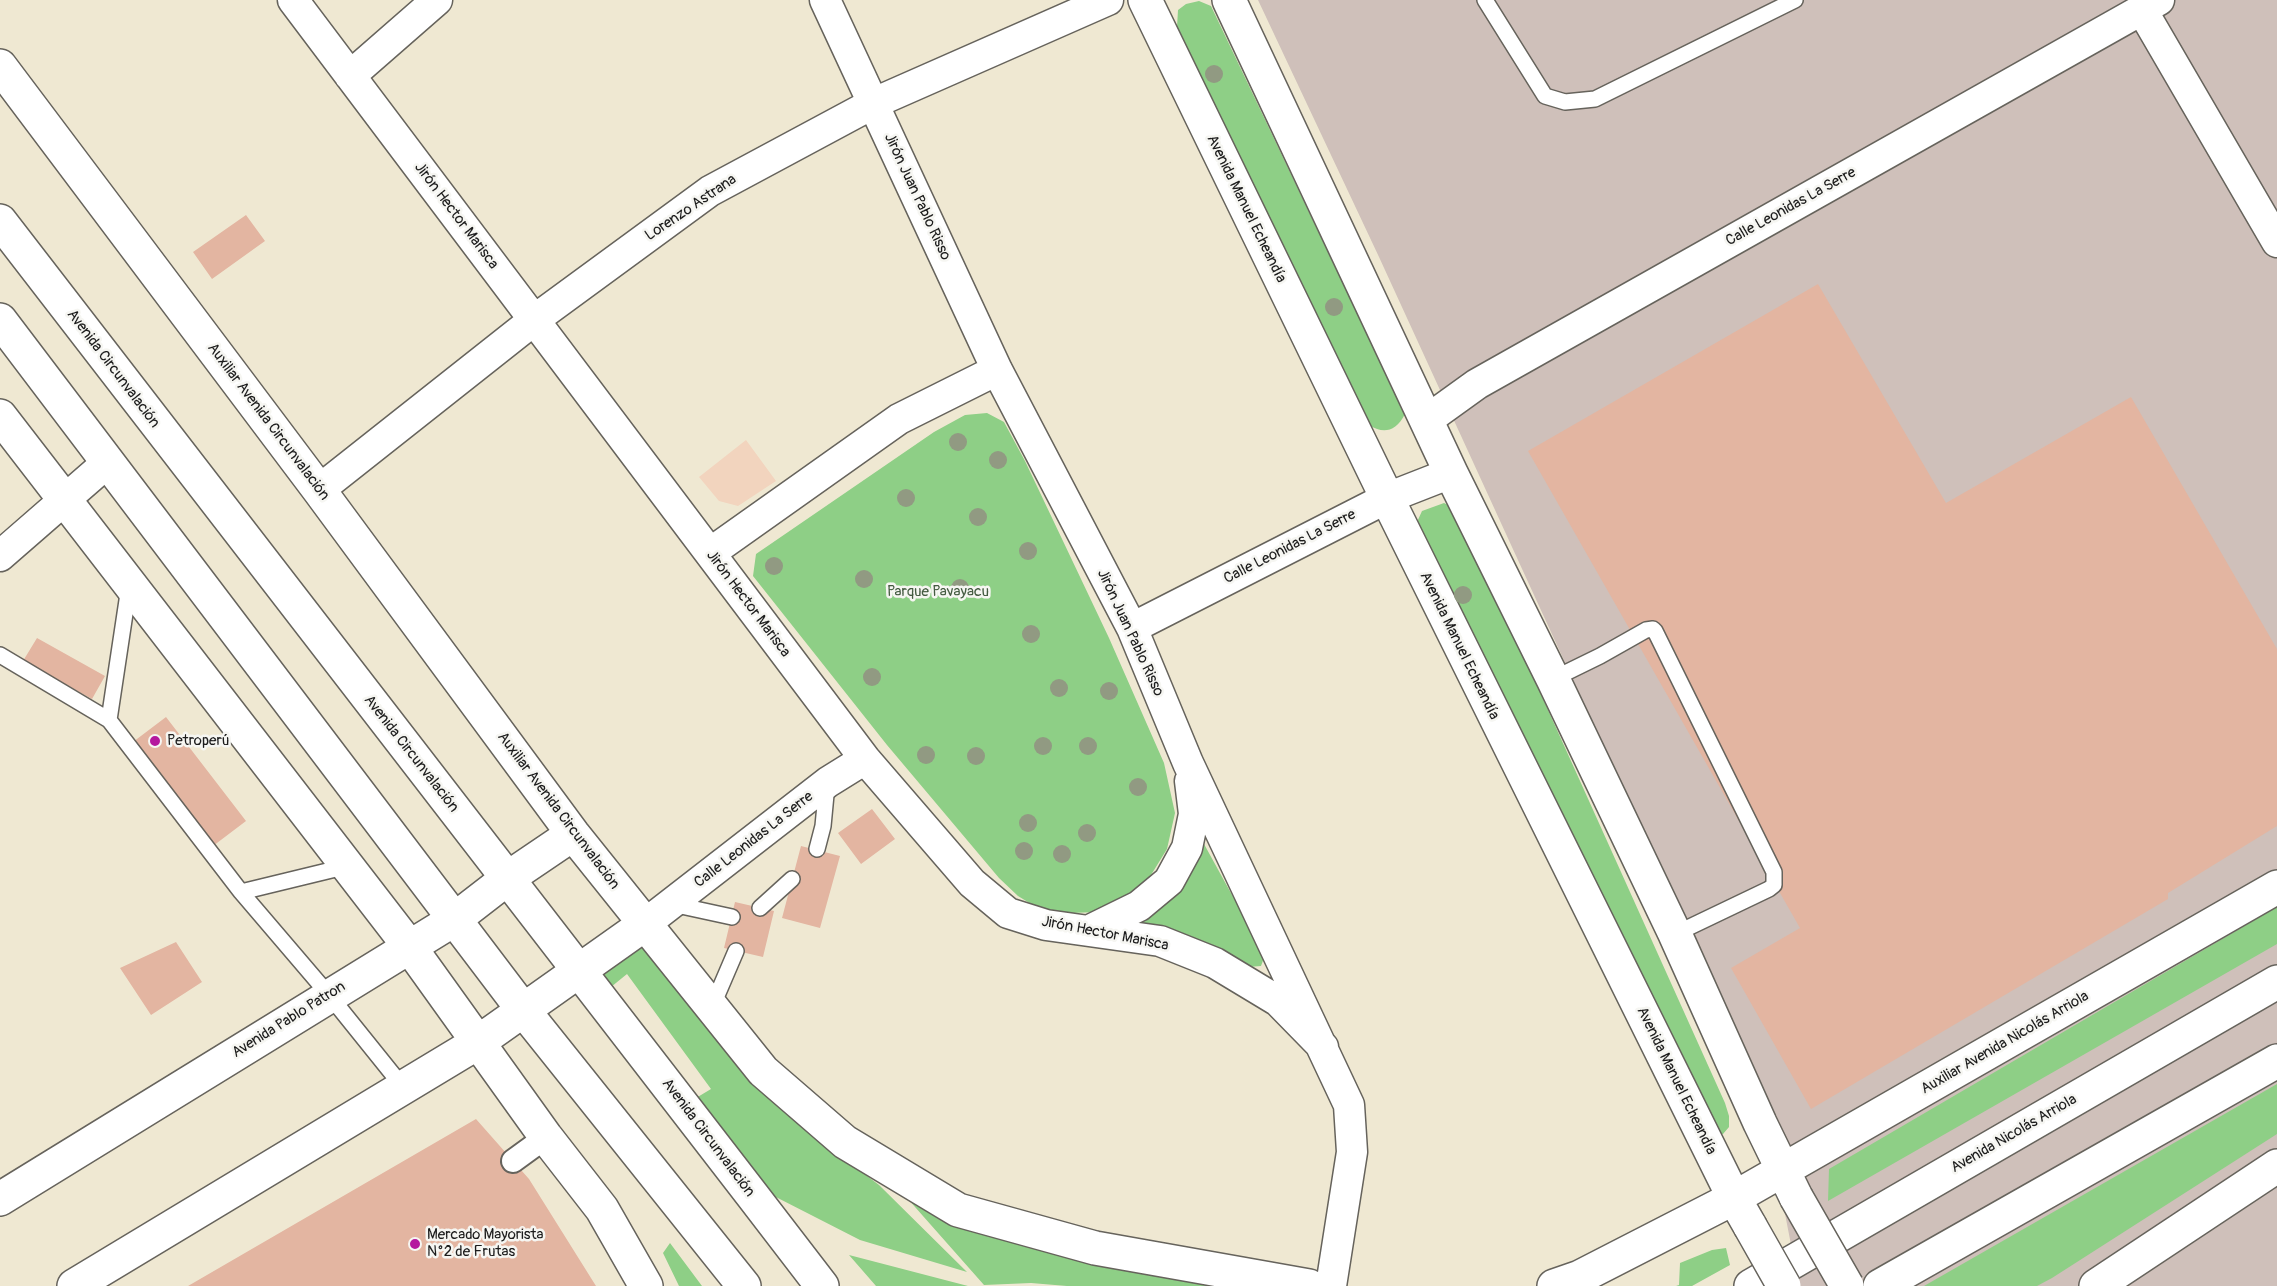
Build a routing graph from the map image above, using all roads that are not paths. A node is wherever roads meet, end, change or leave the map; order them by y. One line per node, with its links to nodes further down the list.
1 (293, 0): 11 (street, Jirón Hector Marisca)
2 (437, 0): 11 (street)
3 (825, 0): 12 (street, Jirón Juan Pablo Risso)
4 (1108, 0): 12 (street, Lorenzo Astrana)
5 (1145, 0): 23 (street, Avenida Manuel Echeandía)
6 (1229, 0): 19 (street)
7 (1485, 0): 8 (lane)
8 (1793, 0)
9 (2151, 5): 14 (street); 19 (street, Calle Leonidas La Serre)
10 (0, 66): 22 (street, Auxiliar Avenida Circunvalación)
11 (350, 76): 16 (street, Jirón Hector Marisca)
12 (874, 102): 16 (street, Lorenzo Astrana); 17 (street, Jirón Juan Pablo Risso)
13 (0, 221): 38 (street, Avenida Circunvalación)
14 (2277, 242)
15 (0, 320): 20 (street)
16 (534, 320): 22 (street, Lorenzo Astrana); 25 (street, Jirón Hector Marisca)
17 (997, 370): 25 (street); 28 (street, Jirón Juan Pablo Risso)
18 (0, 416): 24 (street)
19 (1427, 420): 21 (street)
20 (108, 462): 24 (street); 45 (street)
21 (1451, 472): 23 (street, Calle Leonidas La Serre); 30 (street)
22 (319, 490): 35 (street, Auxiliar Avenida Circunvalación)
23 (1386, 498): 28 (street, Calle Leonidas La Serre); 64 (street, Avenida Manuel Echeandía)
24 (64, 499): 26 (street); 27 (street)
25 (710, 553): 32 (street, Jirón Hector Marisca)
26 (0, 556)
27 (129, 584): 31 (lane); 37 (street)
28 (1132, 628): 33 (street, Jirón Juan Pablo Risso)
29 (0, 655): 31 (lane)
30 (1553, 678): 48 (street); 48 (lane)
31 (110, 720): 41 (lane)
32 (865, 759): 34 (street, Calle Leonidas La Serre); 47 (street, Jirón Hector Marisca)
33 (1188, 763): 47 (street); 57 (street, Jirón Juan Pablo Risso)
34 (828, 782): 36 (lane); 42 (street, Calle Leonidas La Serre)
35 (573, 834): 38 (street, Avenida Pablo Patron); 46 (street, Auxiliar Avenida Circunvalación)
36 (817, 849)
37 (348, 866): 41 (lane); 49 (street)
38 (508, 878): 45 (street, Avenida Pablo Patron); 51 (street, Avenida Circunvalación)
39 (792, 879): 43 (lane)
40 (2277, 887): 63 (street, Auxiliar Avenida Nicolás Arriola)
41 (241, 892): 53 (lane)
42 (672, 904): 44 (lane); 46 (street, Calle Leonidas La Serre)
43 (760, 908)
44 (732, 917)
45 (455, 919): 49 (street, Avenida Pablo Patron); 55 (street)
46 (645, 924): 51 (street); 54 (street, Auxiliar Avenida Circunvalación)
47 (1090, 930): 57 (street, Jirón Hector Marisca)
48 (1675, 934): 63 (street)
49 (409, 946): 53 (street, Avenida Pablo Patron); 56 (street)
50 (736, 951): 54 (lane)
51 (580, 970): 55 (street); 69 (street, Avenida Circunvalación)
52 (2277, 982): 73 (street, Avenida Nicolás Arriola)
53 (329, 995): 59 (lane); 65 (street, Avenida Pablo Patron)
54 (712, 1007): 70 (street, Auxiliar Avenida Circunvalación)
55 (524, 1011): 56 (street); 68 (street)
56 (477, 1043): 59 (street); 60 (street)
57 (1323, 1047): 71 (street, Jirón Juan Pablo Risso)
58 (2277, 1061): 76 (street)
59 (403, 1087): 66 (street)
60 (546, 1137): 61 (street); 67 (street)
61 (513, 1161)
62 (2277, 1166): 77 (street)
63 (1789, 1184): 64 (street, Auxiliar Avenida Nicolás Arriola); 75 (street, bridge)
64 (1734, 1198): 72 (street); 74 (street, Avenida Manuel Echeandía, bridge)
65 (0, 1199)
66 (74, 1286)
67 (646, 1286)
68 (744, 1286)
69 (822, 1286)
70 (1310, 1286)
71 (1331, 1286)
72 (1554, 1286)
73 (1751, 1286)
74 (1784, 1286)
75 (1847, 1286)
76 (1880, 1286)
77 (2096, 1286)

